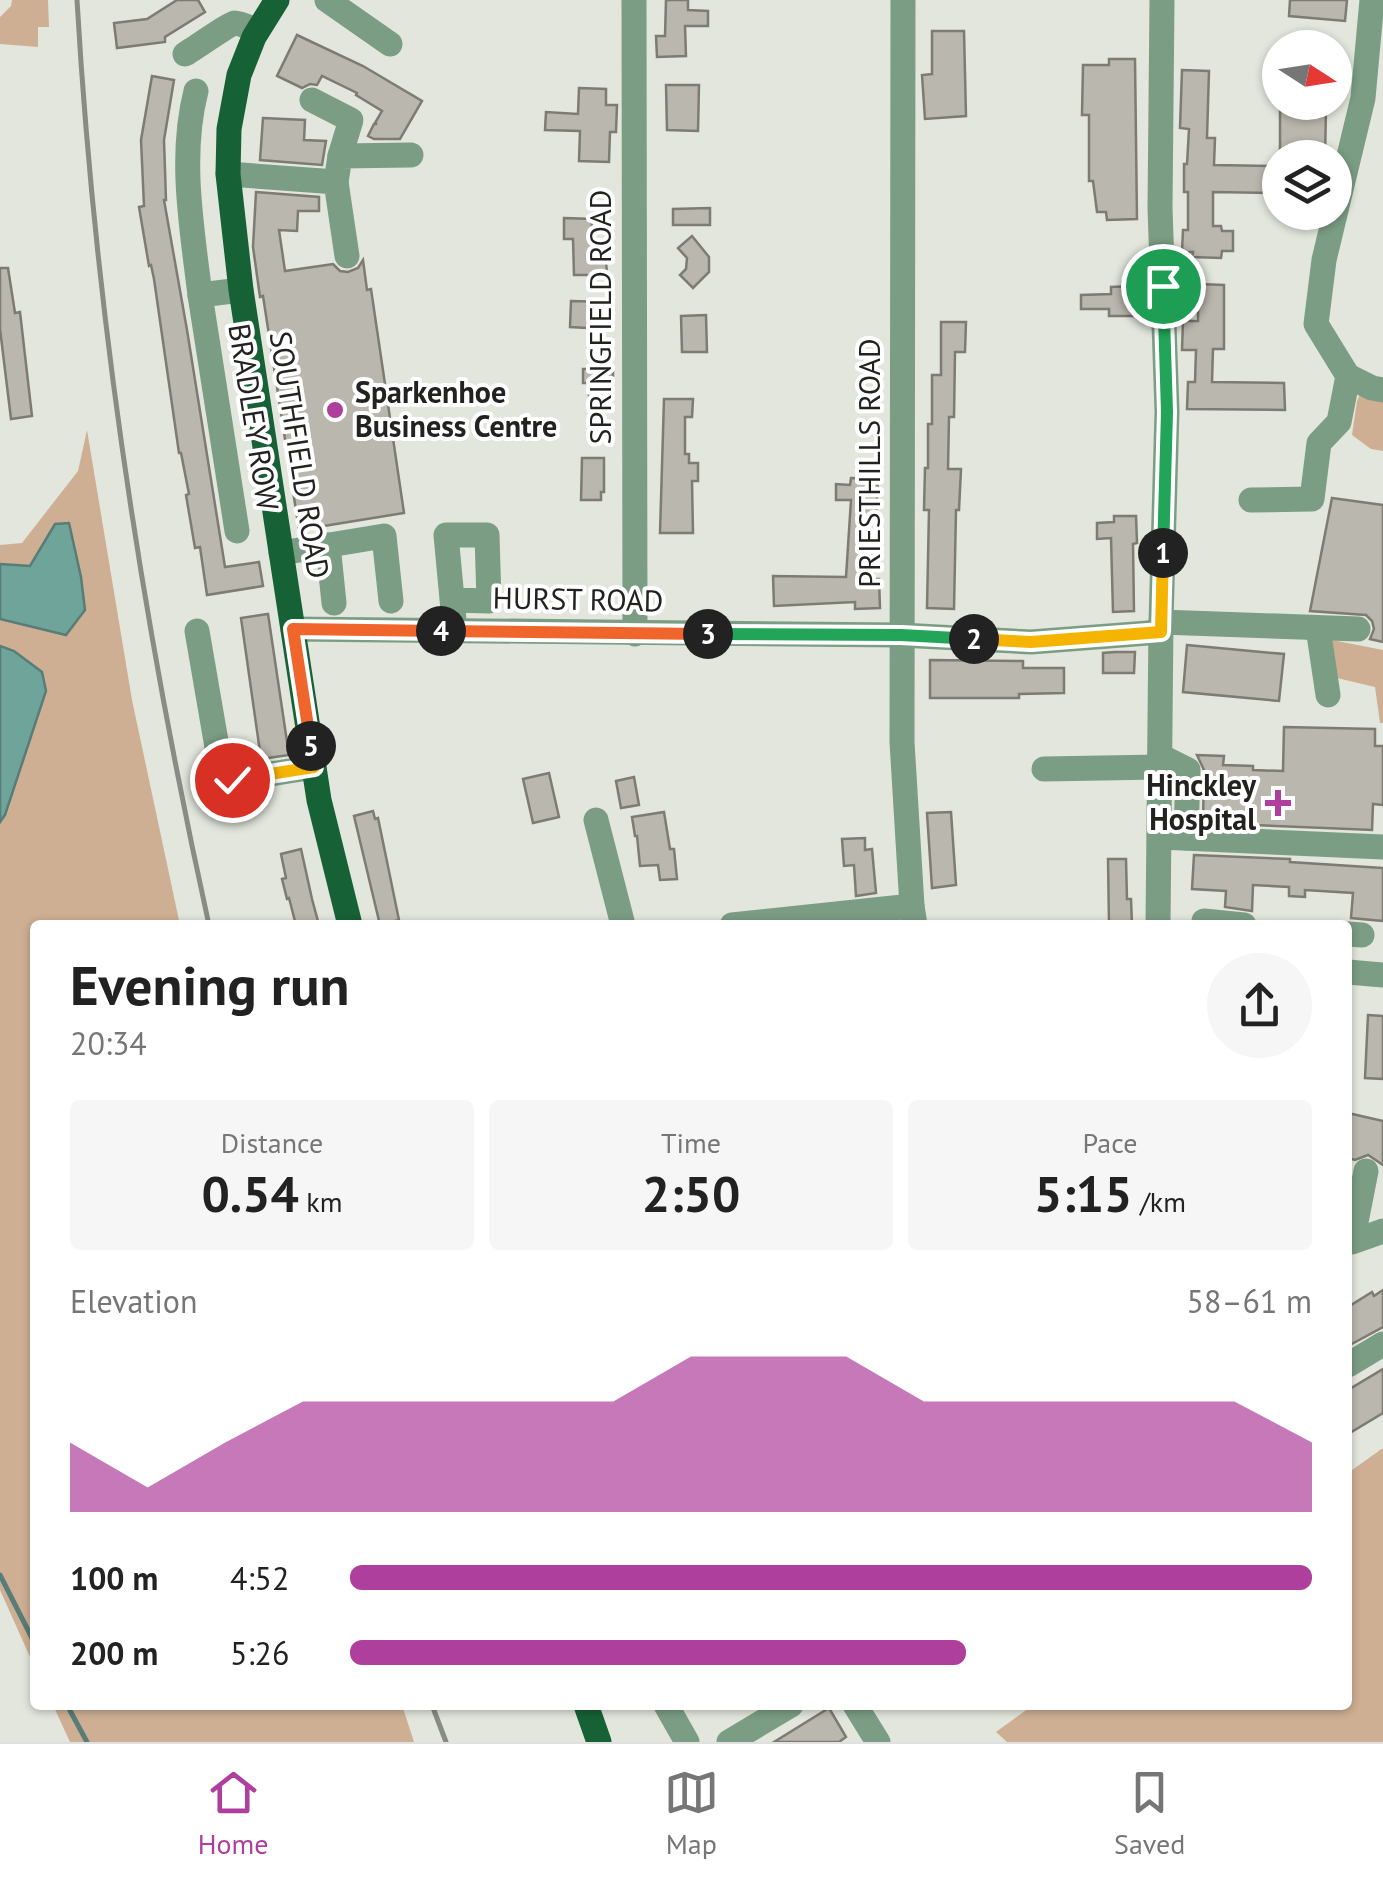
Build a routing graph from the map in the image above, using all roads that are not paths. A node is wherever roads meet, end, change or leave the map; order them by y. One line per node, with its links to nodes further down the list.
1 (277, 0): 7 (main road, SOUTHFIELD ROAD)
2 (327, 0): 8 (street)
3 (634, 0): 37 (street, SPRINGFIELD ROAD)
4 (903, 0): 38 (street, PRIESTHILLS ROAD)
5 (1162, 0): 23 (street)
6 (1372, 0): 12 (street)
7 (257, 30): 9 (street); 15 (main road, SOUTHFIELD ROAD)
8 (390, 44)
9 (185, 54)
10 (196, 91): 19 (street)
11 (312, 100): 13 (street)
12 (1373, 100): 20 (street)
13 (340, 156): 14 (street); 16 (street)
14 (411, 156)
15 (228, 174): 16 (street); 18 (main road, SOUTHFIELD ROAD)
16 (336, 182): 17 (street)
17 (348, 256)
18 (241, 290): 19 (street, BRADLEY ROW); 27 (main road, SOUTHFIELD ROAD)
19 (200, 295): 25 (street, BRADLEY ROW)
20 (1348, 376): 21 (street); 24 (street)
21 (1383, 390)
22 (1193, 449): 23 (street)
23 (1166, 450): 31 (street)
24 (1251, 500)
25 (238, 530)
26 (328, 545): 27 (street); 29 (street); 30 (street)
27 (281, 552): 33 (main road, SOUTHFIELD ROAD)
28 (452, 600): 36 (street)
29 (391, 601)
30 (334, 603)
31 (1161, 627): 32 (street, HURST ROAD); 38 (street, HURST ROAD); 40 (street)
32 (1318, 628): 34 (street, HURST ROAD); 39 (street)
33 (293, 629): 36 (street, HURST ROAD); 41 (main road, SOUTHFIELD ROAD)
34 (1358, 629)
35 (197, 631): 41 (street)
36 (455, 631): 37 (street, HURST ROAD)
37 (635, 634): 38 (street, HURST ROAD)
38 (901, 635): 46 (street, PRIESTHILLS ROAD)
39 (1328, 695)
40 (1160, 761): 42 (street); 44 (street)
41 (314, 767): 47 (main road, SOUTHFIELD ROAD)
42 (1044, 768)
43 (596, 820): 48 (street)
44 (1173, 838): 45 (street); 50 (street)
45 (1383, 848)
46 (914, 915): 49 (street)
47 (349, 920)
48 (623, 920)
49 (823, 920)
50 (1159, 920)
51 (1352, 972): 52 (street)
52 (1383, 975)
53 (1366, 1171): 54 (street)
54 (1383, 1231)
55 (1383, 1344): 56 (street)
56 (1352, 1363)
57 (588, 1710): 61 (main road)
58 (668, 1710): 62 (street)
59 (858, 1710): 64 (street)
60 (753, 1715): 63 (street)
61 (599, 1742)
62 (688, 1742)
63 (729, 1742)
64 (878, 1742)

